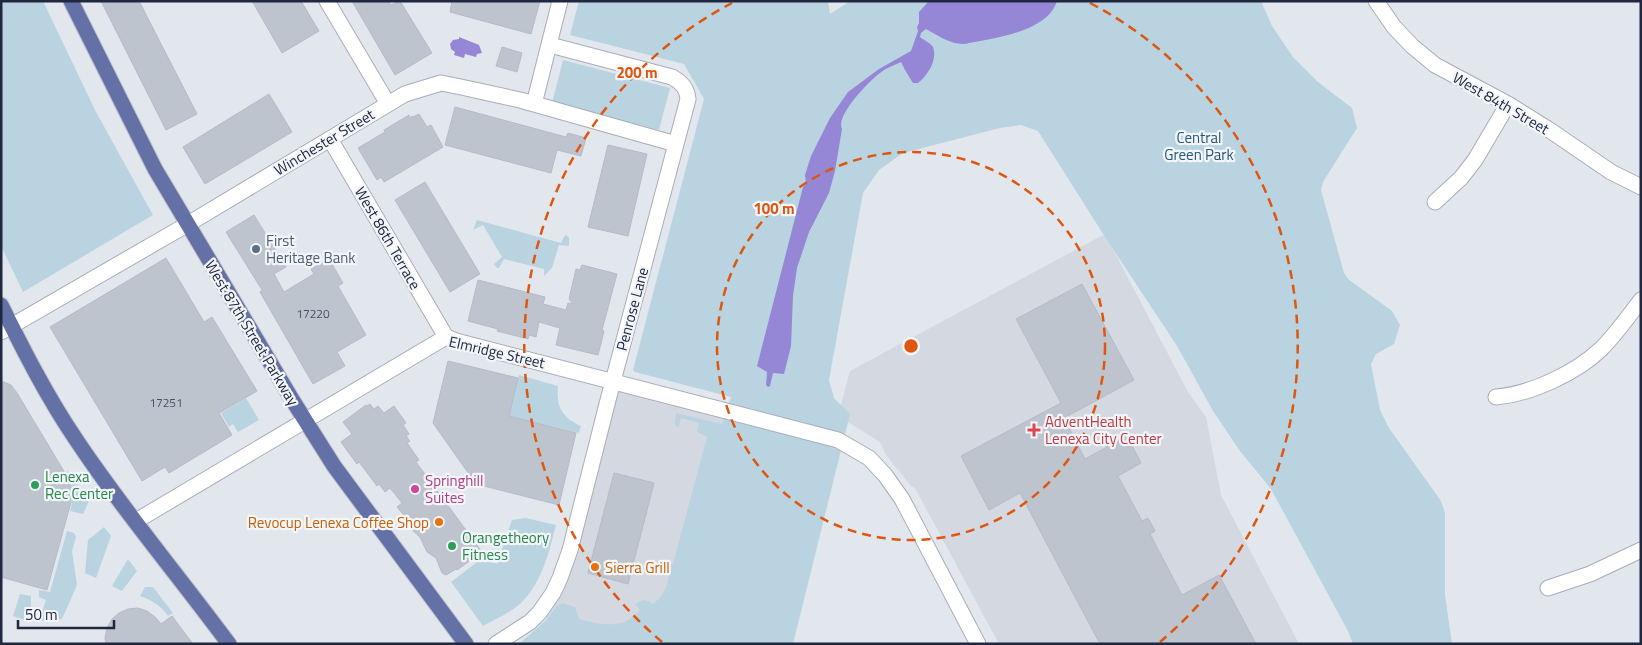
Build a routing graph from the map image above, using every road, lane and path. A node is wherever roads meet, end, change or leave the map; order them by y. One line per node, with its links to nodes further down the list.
1 (71, 1): 13 (main road, West 87th Street Parkway)
2 (327, 1): 6 (street)
3 (560, 1): 5 (street)
4 (1379, 2): 8 (street, West 84th Street)
5 (550, 45): 7 (street); 10 (street, Penrose Lane)
6 (388, 104): 7 (street, Winchester Street); 9 (street, Winchester Street)
7 (534, 104): 10 (street, Winchester Street)
8 (1508, 104): 11 (street, West 84th Street); 12 (street)
9 (330, 139): 13 (street, Winchester Street); 17 (street, West 86th Terrace)
10 (676, 144): 18 (street, Penrose Lane)
11 (1641, 187)
12 (1436, 202)
13 (188, 224): 16 (street, Winchester Street); 20 (main road, West 87th Street Parkway)
14 (1641, 300): 19 (street)
15 (1, 305): 16 (main road)
16 (6, 329): 21 (main road)
17 (446, 338): 18 (street, Elmridge Street); 20 (street, Elmridge Street)
18 (613, 381): 26 (street, Penrose Lane); 27 (street, Elmridge Street)
19 (1496, 397)
20 (305, 421): 21 (street, Elmridge Street); 25 (main road, West 87th Street Parkway)
21 (136, 521): 24 (main road)
22 (1641, 550): 23 (street)
23 (1548, 588)
24 (229, 644)
25 (466, 644)
26 (496, 644)
27 (978, 644)

